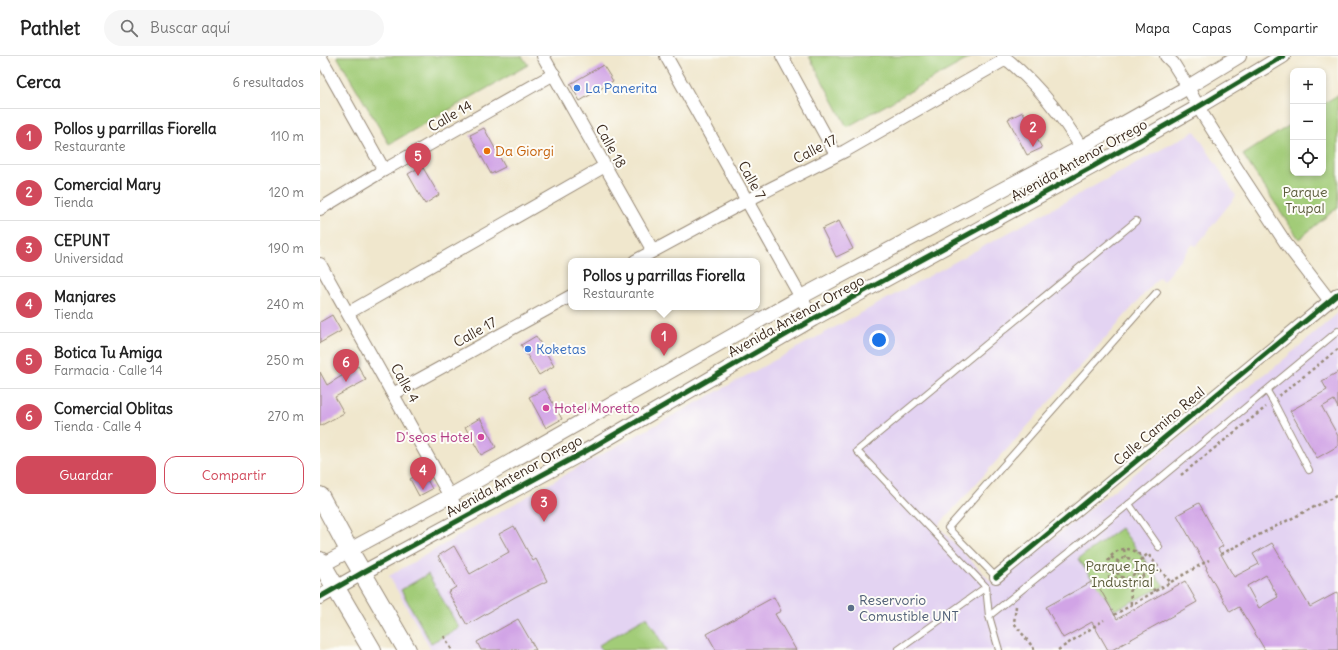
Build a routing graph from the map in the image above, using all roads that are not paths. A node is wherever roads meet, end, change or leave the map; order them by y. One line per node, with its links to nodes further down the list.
1 (320, 56): 16 (street)
2 (543, 56): 9 (street, Calle 18)
3 (666, 56): 17 (street, Calle 7)
4 (782, 56): 13 (street)
5 (1166, 56): 10 (street)
6 (1239, 56): 10 (street, Avenida Antenor Orrego)
7 (1283, 56): 11 (street, Avenida Antenor Orrego)
8 (1004, 57): 12 (street); 13 (street, Calle 17)
9 (554, 74): 14 (street, Calle 18); 16 (street, Calle 14)
10 (1188, 87): 11 (street); 12 (street, Avenida Antenor Orrego)
11 (1198, 107): 15 (street, Avenida Antenor Orrego); 25 (street)
12 (1082, 147): 15 (street); 24 (street, Avenida Antenor Orrego)
13 (836, 155): 17 (street, Calle 17)
14 (605, 166): 20 (street, Calle 18); 27 (street)
15 (1092, 167): 28 (street, Avenida Antenor Orrego)
16 (384, 170): 18 (street, Calle 14)
17 (746, 201): 20 (street, Calle 17); 24 (street, Calle 7)
18 (320, 208)
19 (1136, 221): 42 (lane)
20 (653, 251): 21 (street, Calle 17)
21 (640, 258)
22 (320, 264): 27 (street, Calle 4)
23 (1157, 292): 41 (lane)
24 (801, 297): 28 (street, Calle 7); 34 (street, Avenida Antenor Orrego)
25 (1334, 297): 41 (street, Calle Camino Real)
26 (568, 298): 31 (street, Calle 17)
27 (348, 313): 31 (street, Calle 4)
28 (813, 319): 36 (street, Avenida Antenor Orrego)
29 (1338, 331): 30 (lane)
30 (1267, 391): 32 (lane); 35 (lane)
31 (393, 394): 34 (street, Calle 4)
32 (1309, 470)
33 (320, 496): 38 (main road)
34 (450, 496): 36 (street, Calle 4); 38 (street, Avenida Antenor Orrego)
35 (1129, 504): 37 (lane); 45 (lane)
36 (462, 518): 40 (street, Avenida Antenor Orrego)
37 (1159, 547)
38 (349, 550): 39 (street, Avenida Antenor Orrego); 40 (main road)
39 (321, 564): 43 (main road)
40 (362, 573): 43 (street, Avenida Antenor Orrego); 47 (main road)
41 (996, 577)
42 (986, 587): 45 (lane); 48 (lane)
43 (336, 588): 44 (street, Avenida Antenor Orrego); 46 (main road)
44 (320, 597)
45 (989, 616): 49 (lane)
46 (372, 650)
47 (407, 650)
48 (898, 650)
49 (999, 650)

